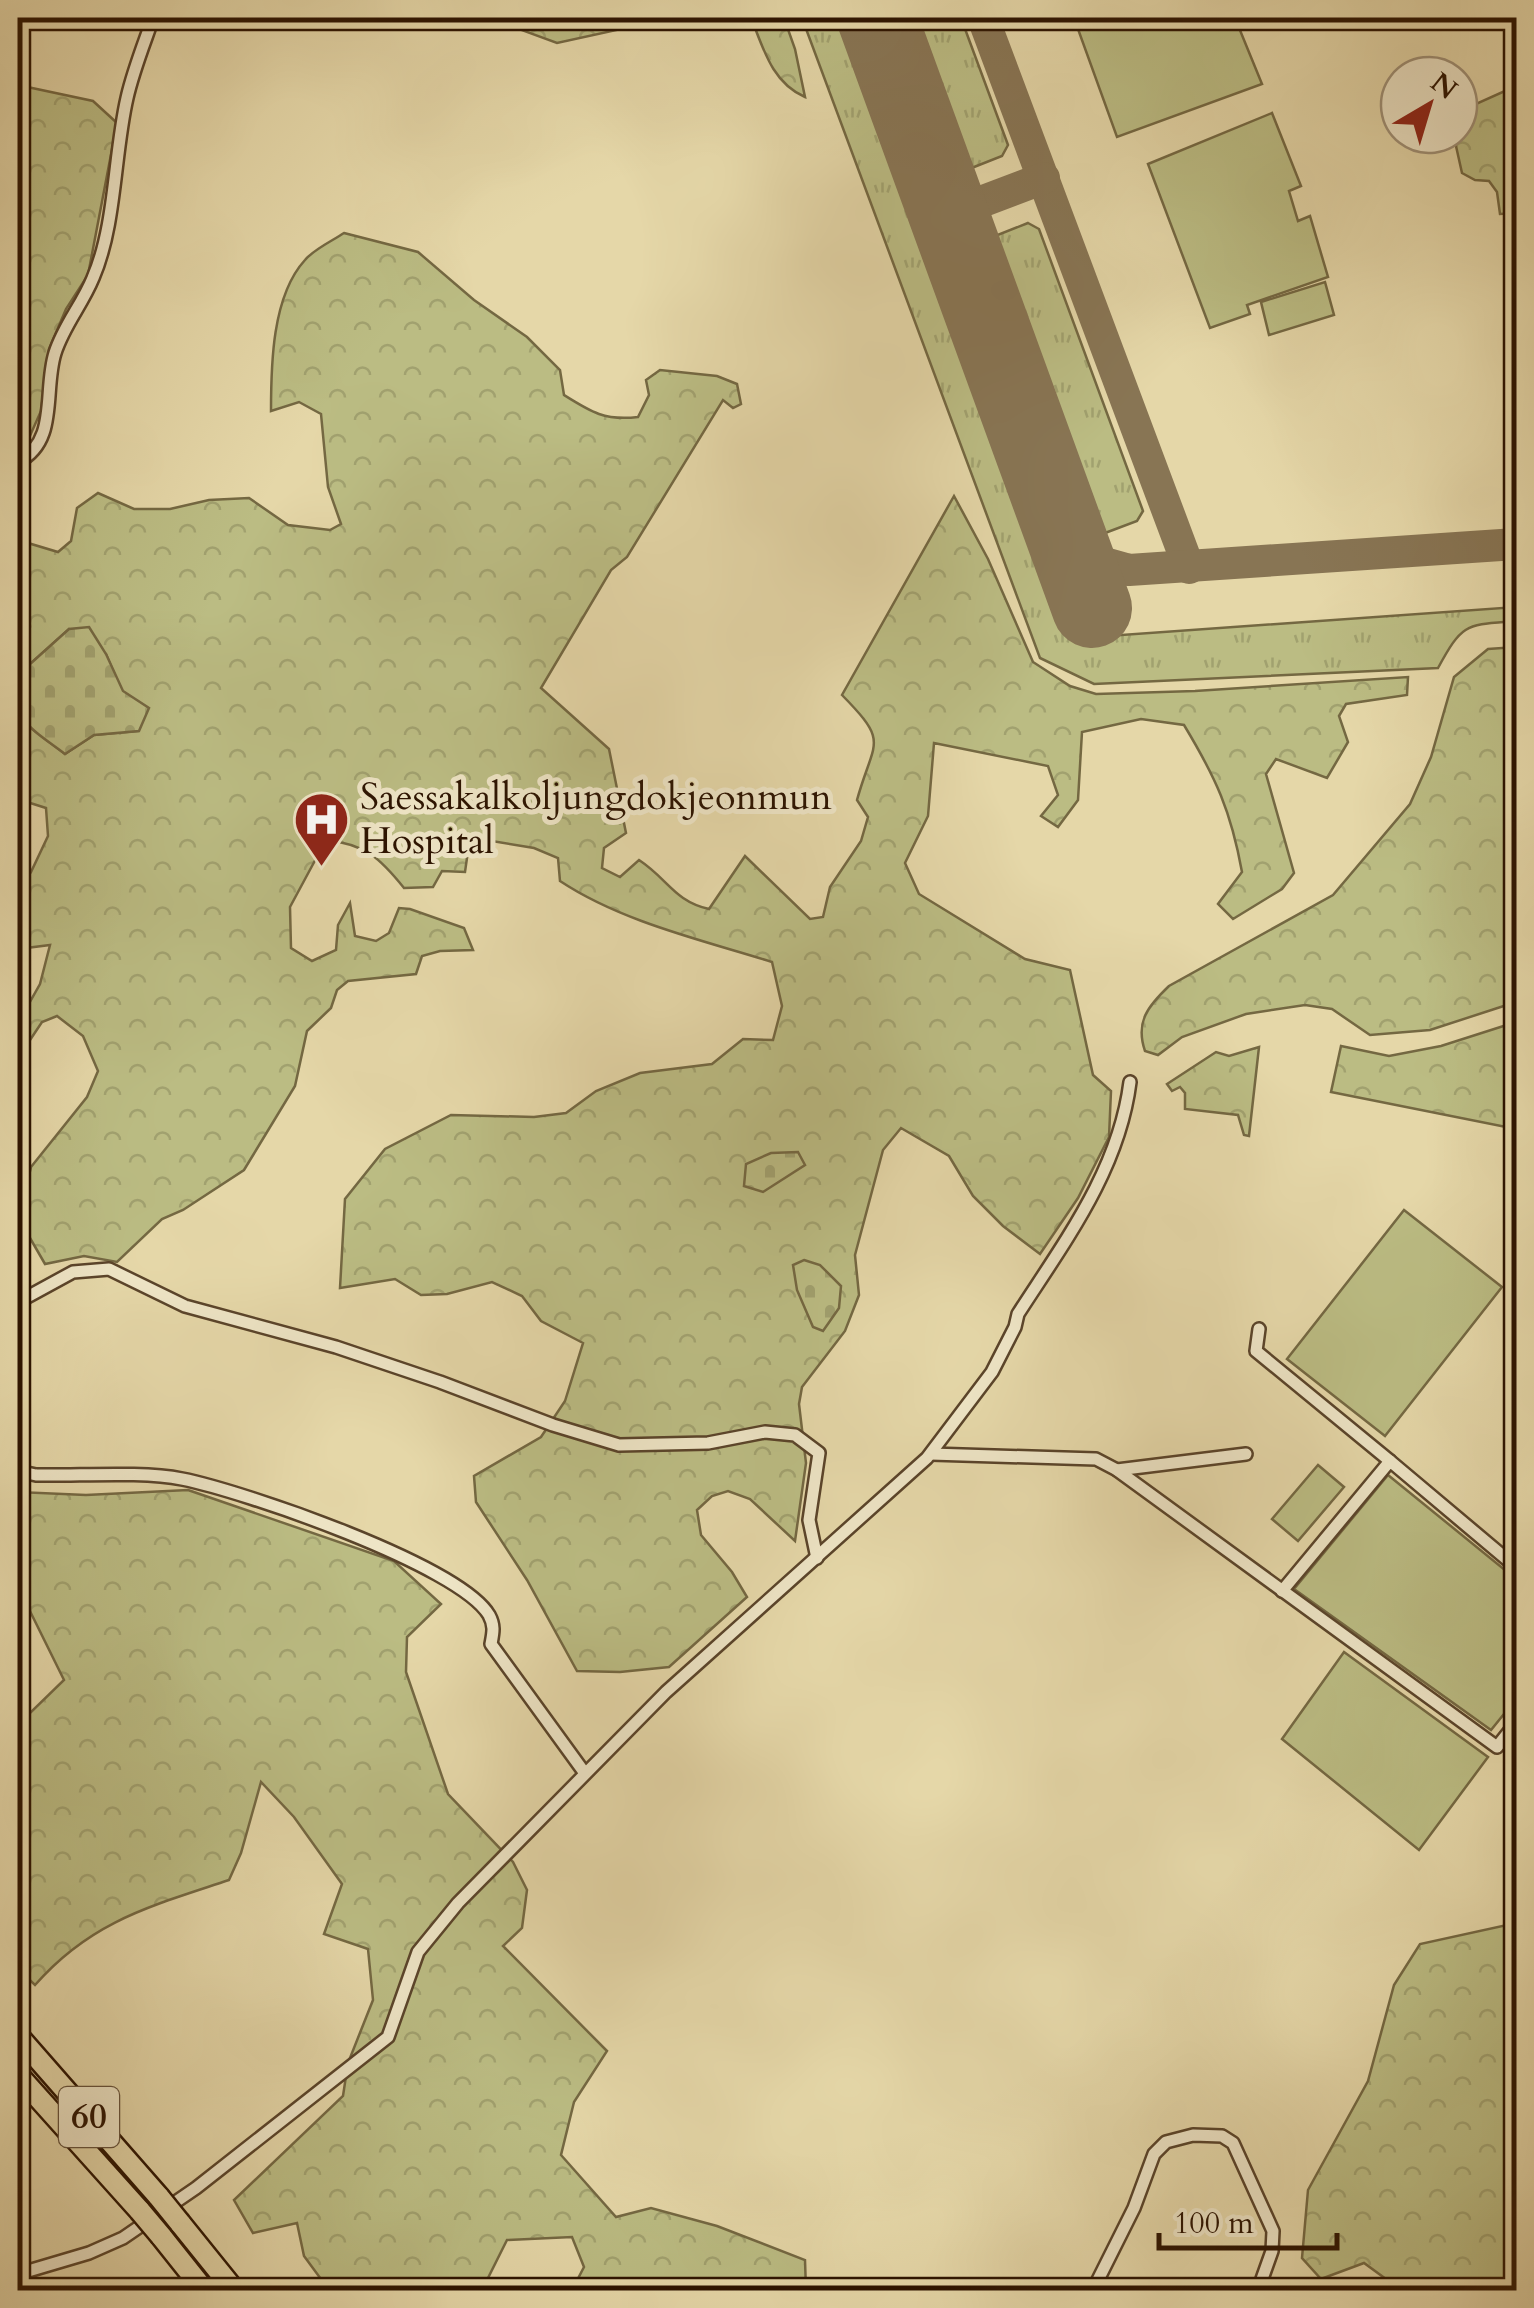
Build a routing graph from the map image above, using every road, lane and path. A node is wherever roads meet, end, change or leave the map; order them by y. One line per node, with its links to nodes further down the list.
1 (152, 18): 2 (street)
2 (18, 462)
3 (1130, 1082): 6 (street)
4 (18, 1302): 11 (street)
5 (1259, 1328): 8 (street)
6 (930, 1454): 9 (street); 11 (street)
7 (1246, 1454): 9 (street)
8 (1390, 1461): 12 (street); 13 (street)
9 (1117, 1470): 13 (street)
10 (18, 1471): 15 (street)
11 (817, 1558): 15 (street)
12 (1516, 1566)
13 (1282, 1591): 14 (street)
14 (1516, 1723)
15 (584, 1772): 18 (street)
16 (18, 2036): 20 (highway, 60, bridge)
17 (18, 2075): 19 (highway, 60, bridge)
18 (18, 2274)
19 (204, 2290)
20 (234, 2290)
21 (1093, 2290): 22 (street)
22 (1268, 2290)

